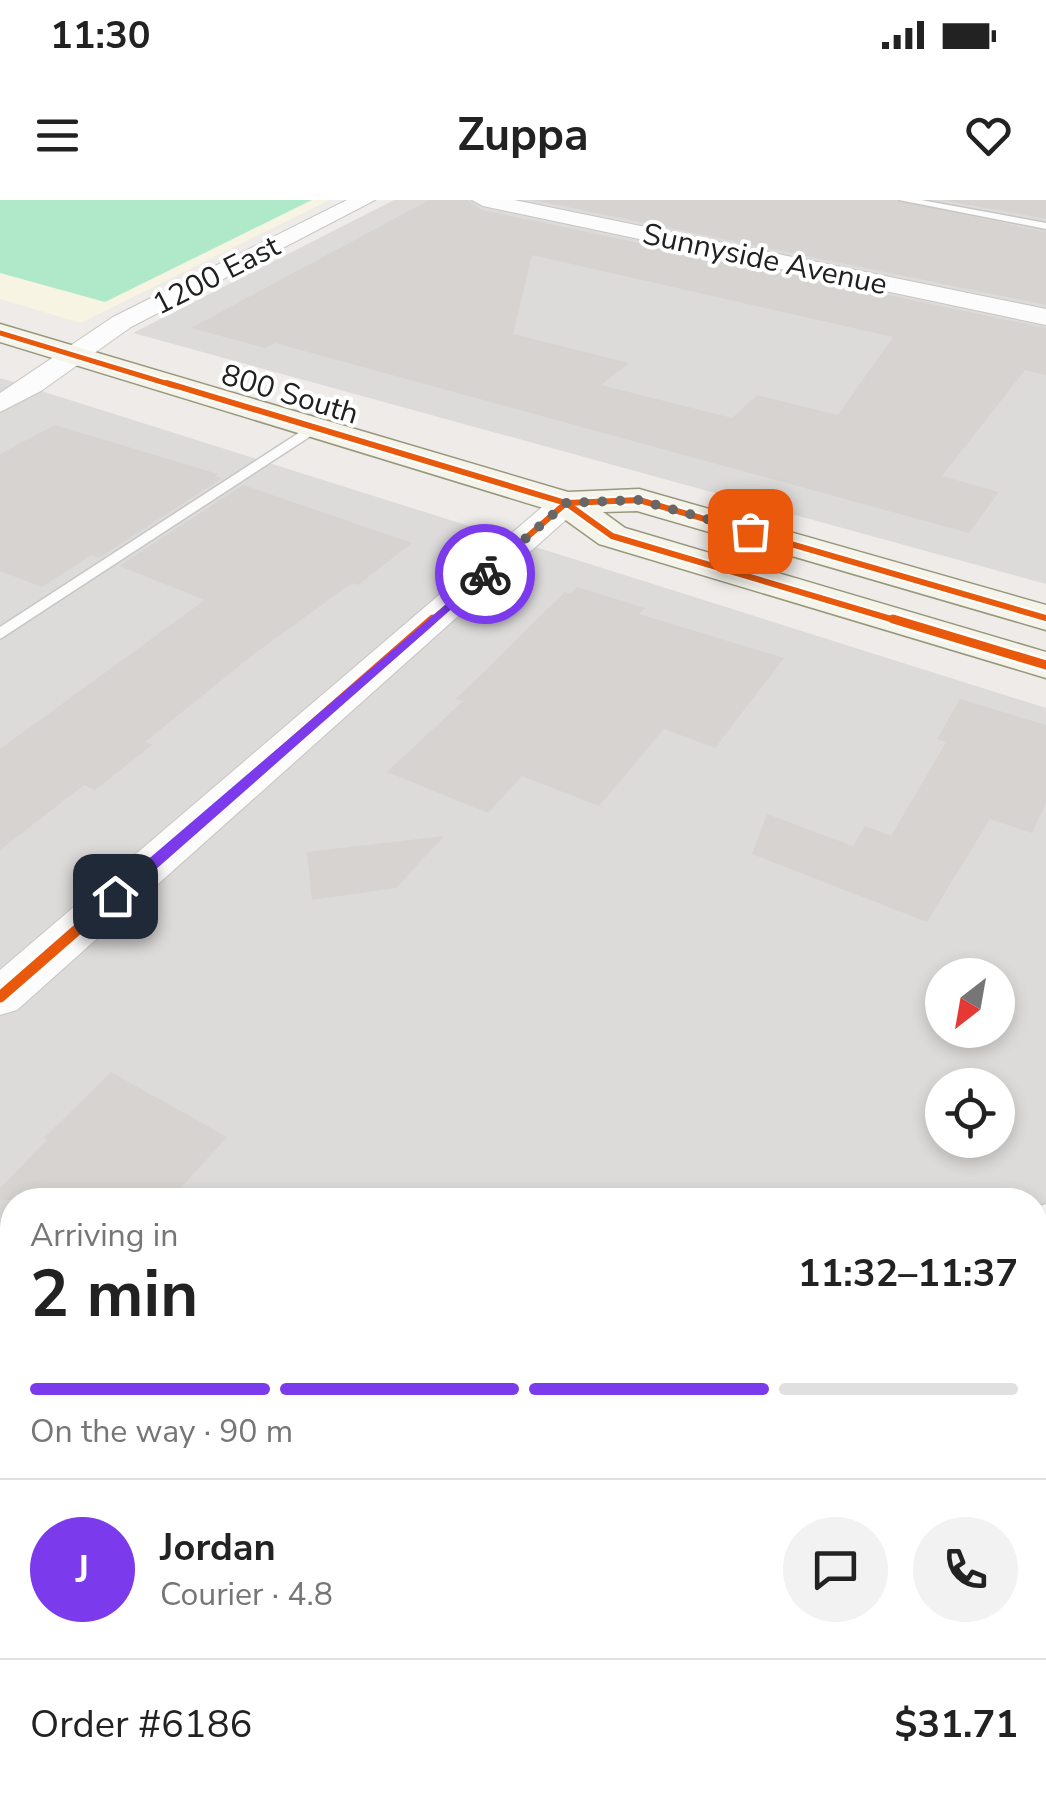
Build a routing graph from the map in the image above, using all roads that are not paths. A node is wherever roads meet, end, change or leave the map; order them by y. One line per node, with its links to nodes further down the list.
1 (364, 200): 7 (street, 1200 East)
2 (483, 200): 5 (street, Sunnyside Avenue)
3 (904, 200): 4 (lane)
4 (1046, 226)
5 (1046, 318)
6 (0, 333): 7 (main road, 800 South)
7 (70, 354): 8 (street, 1200 East); 9 (street, 1200 East); 10 (main road, 800 South)
8 (0, 374)
9 (0, 404)
10 (316, 428): 11 (main road, 800 South); 13 (lane)
11 (566, 503): 12 (main road, 800 South); 14 (main road, 800 South); 15 (street)
12 (1046, 618)
13 (0, 634)
14 (1046, 665)
15 (0, 997)

